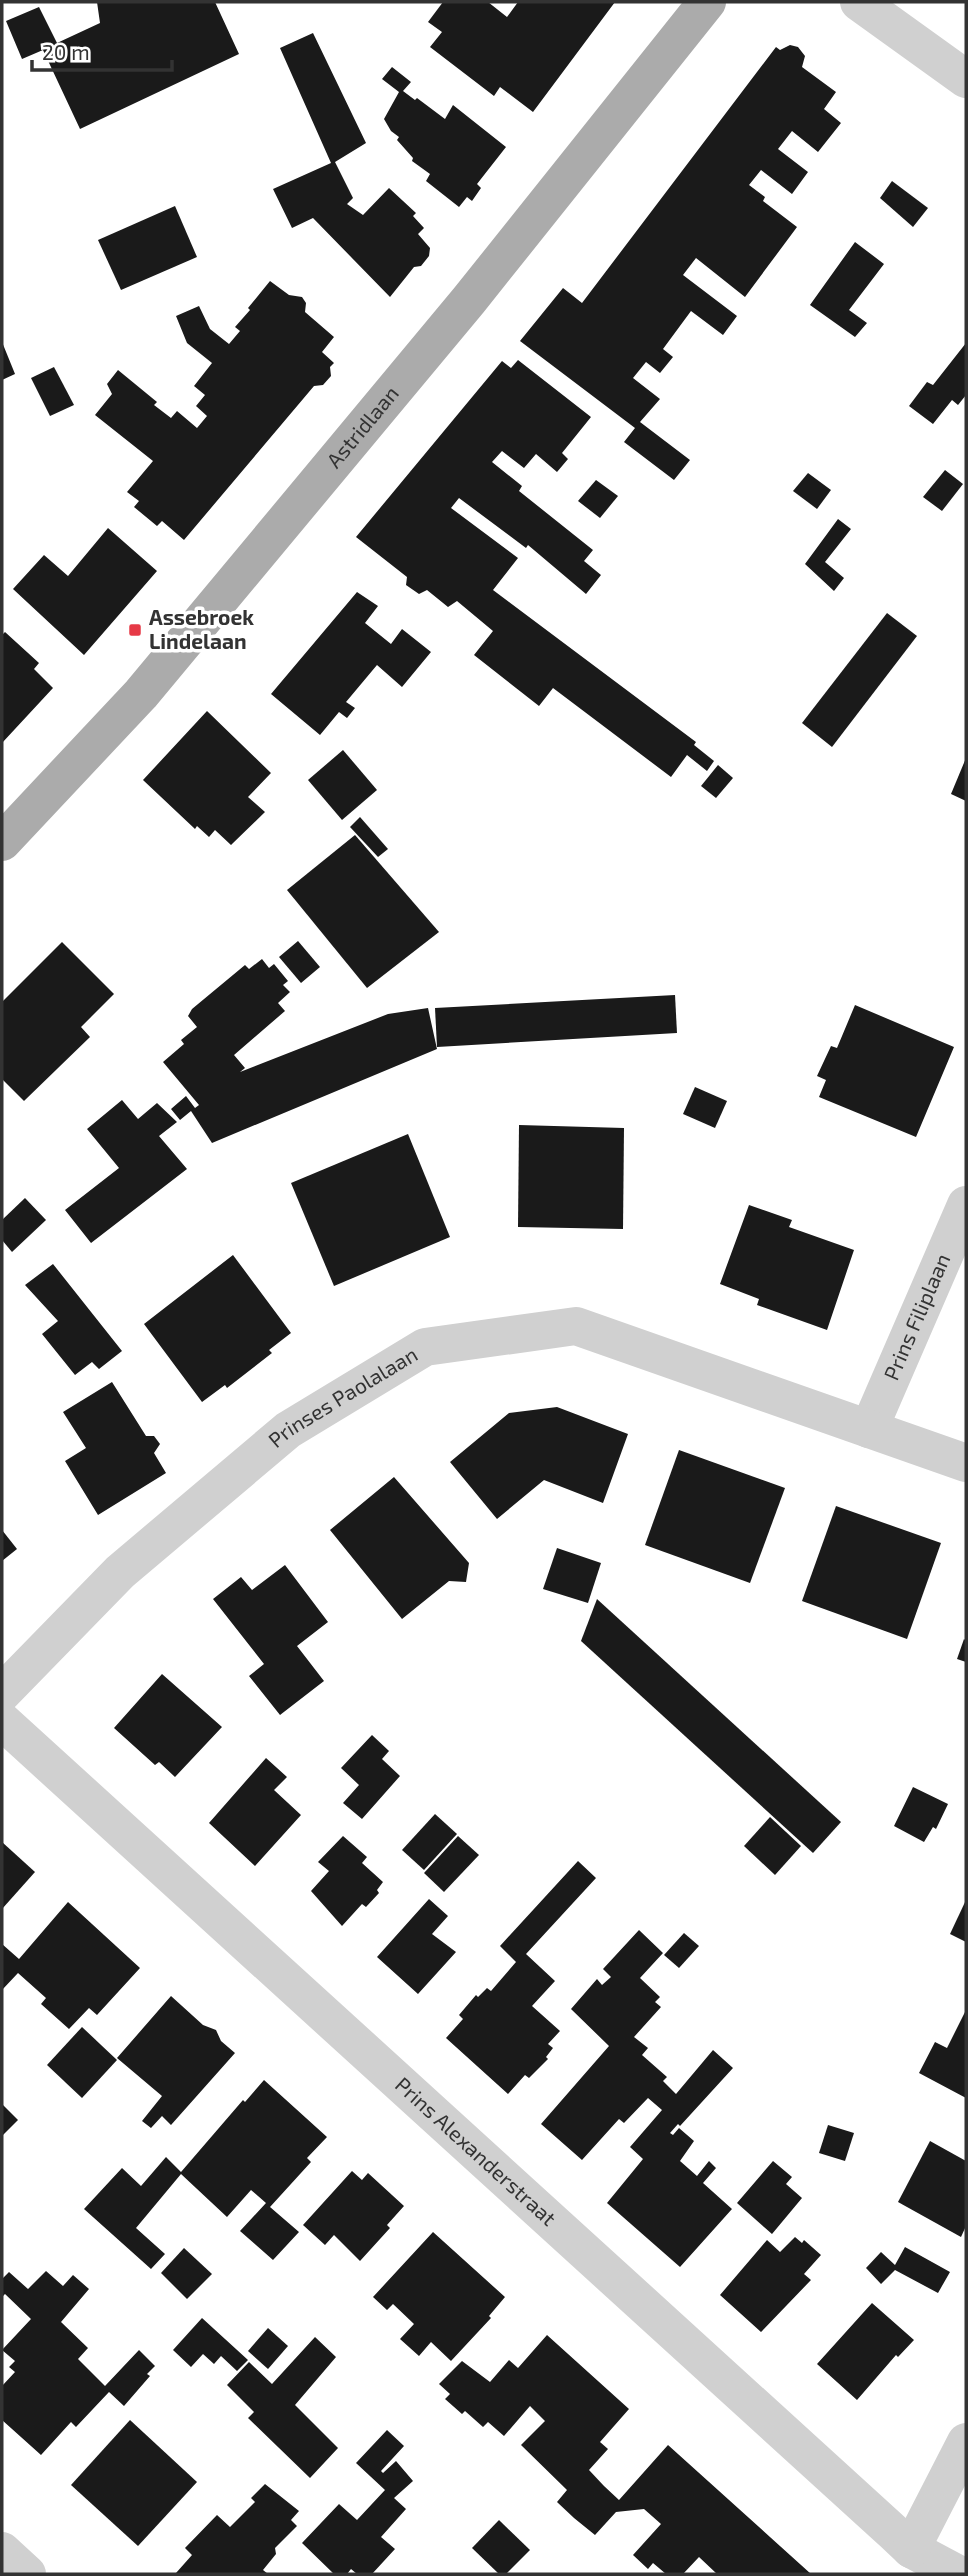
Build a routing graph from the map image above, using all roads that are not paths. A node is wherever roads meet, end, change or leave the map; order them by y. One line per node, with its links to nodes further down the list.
1 (707, 2): 4 (main road, Astridlaan)
2 (859, 2): 3 (street)
3 (966, 79)
4 (2, 842)
5 (966, 1205): 6 (street, Prins Filiplaan)
6 (869, 1429): 7 (street, Prinses Paolalaan); 8 (street, Prinses Paolalaan)
7 (966, 1463)
8 (2, 1693)
9 (2, 1721): 11 (street, Prins Alexanderstraat)
10 (966, 2442): 11 (street)
11 (911, 2549): 14 (street, Prins Alexanderstraat)
12 (2, 2551): 13 (street)
13 (26, 2574)
14 (958, 2574)

